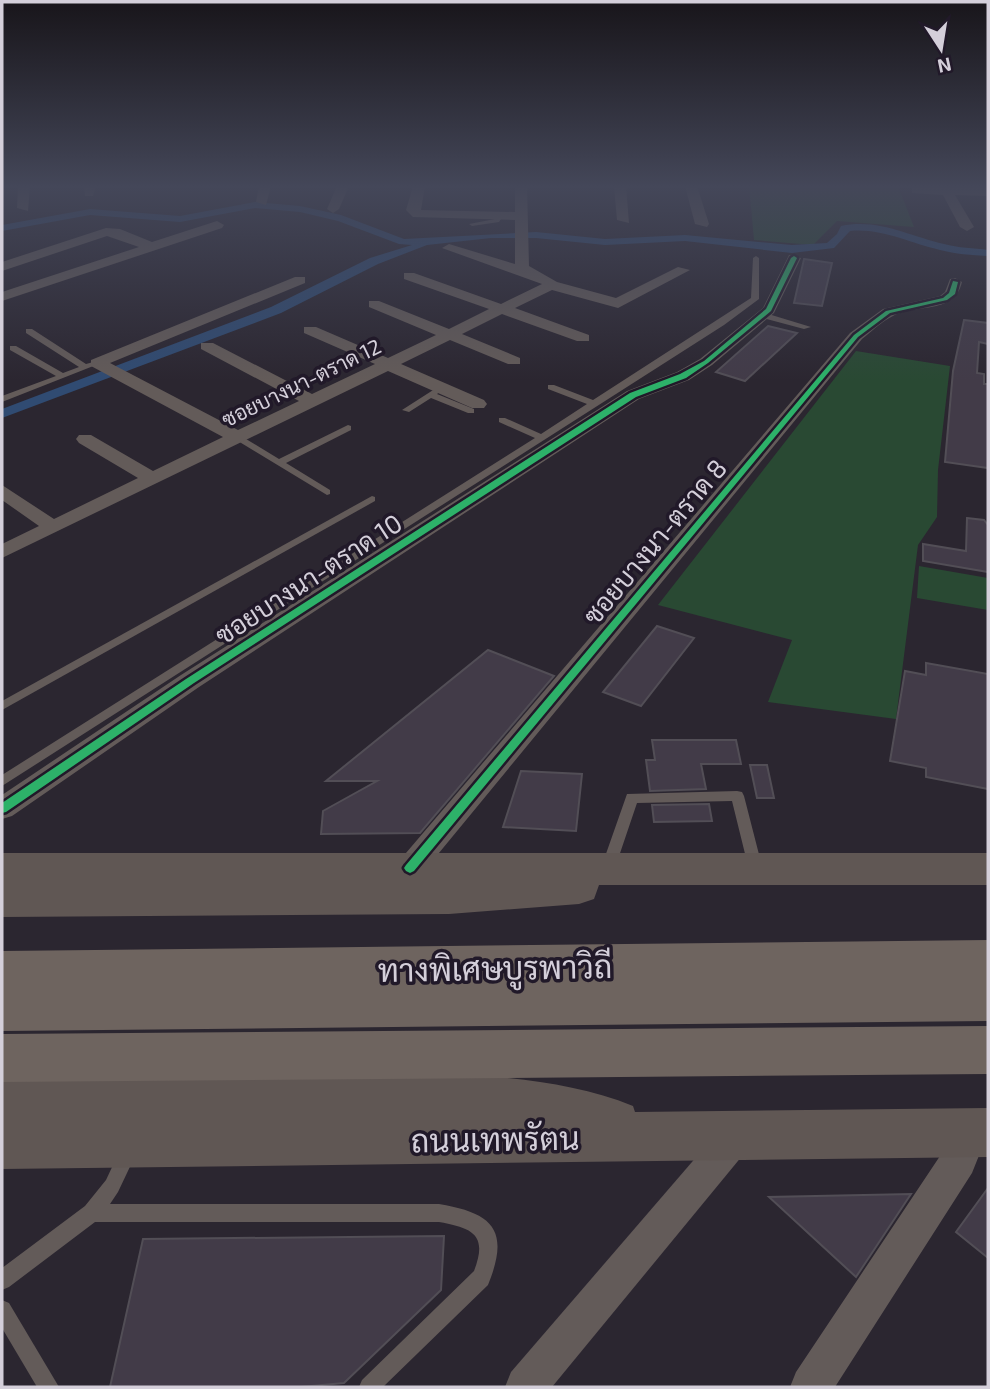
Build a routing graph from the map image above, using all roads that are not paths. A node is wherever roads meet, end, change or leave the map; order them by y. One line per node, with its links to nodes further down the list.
1 (50, 251): 7 (street)
2 (139, 251): 15 (street)
3 (458, 251): 9 (street)
4 (523, 251): 9 (street)
5 (756, 258): 34 (lane)
6 (794, 258): 18 (street, ซอยบางนา-ตราด 10)
7 (2, 267)
8 (682, 270): 14 (street)
9 (524, 271): 14 (street)
10 (581, 274): 14 (street, ซอยบางนา-ตราด 12)
11 (410, 276): 17 (street)
12 (300, 280): 28 (street)
13 (955, 282): 56 (street, ซอยบางนา-ตราด 8)
14 (554, 286): 17 (street, ซอยบางนา-ตราด 12)
15 (2, 298)
16 (374, 304): 22 (street)
17 (504, 308): 22 (street, ซอยบางนา-ตราด 12); 23 (street)
18 (762, 315): 19 (lane); 51 (street, ซอยบางนา-ตราด 10)
19 (807, 327)
20 (310, 330): 27 (street)
21 (29, 331): 28 (lane)
22 (446, 335): 26 (street); 27 (street, ซอยบางนา-ตราด 12)
23 (583, 338)
24 (207, 346): 33 (street)
25 (13, 348): 29 (lane)
26 (514, 361)
27 (387, 365): 31 (street); 33 (street, ซอยบางนา-ตราด 12)
28 (95, 366): 29 (lane); 39 (street)
29 (63, 376): 32 (lane)
30 (551, 387): 34 (lane)
31 (437, 392): 35 (street); 36 (lane)
32 (2, 399)
33 (312, 401): 39 (street, ซอยบางนา-ตราด 12)
34 (595, 404): 40 (lane)
35 (474, 407)
36 (405, 410)
37 (502, 420): 40 (lane)
38 (348, 428): 42 (lane)
39 (238, 438): 42 (lane); 43 (street, ซอยบางนา-ตราด 12)
40 (541, 438): 50 (lane)
41 (85, 439): 43 (street)
42 (279, 463): 45 (lane)
43 (153, 479): 47 (street, ซอยบางนา-ตราด 12)
44 (2, 491): 47 (street)
45 (327, 492)
46 (372, 499): 49 (lane)
47 (53, 527): 48 (street, ซอยบางนา-ตราด 12)
48 (2, 552)
49 (2, 706)
50 (2, 781)
51 (2, 809)
52 (608, 868): 55 (main road); 55 (lane); 56 (main road)
53 (2, 869): 56 (main road)
54 (988, 869): 55 (main road)
55 (750, 870): 56 (main road)
56 (399, 883): 57 (main road)
57 (2, 900)
58 (988, 939): 59 (highway)
59 (2, 946)
60 (988, 961): 61 (highway, ทางพิเศษบูรพาวิถี)
61 (2, 972)
62 (988, 999): 63 (highway, ทางพิเศษบูรพาวิถี)
63 (2, 1009)
64 (988, 1050): 65 (highway)
65 (2, 1058)
66 (2, 1103): 68 (main road)
67 (980, 1134): 69 (main road, ถนนเทพรัตน); 78 (street)
68 (673, 1136): 69 (main road, ถนนเทพรัตน); 70 (main road, ถนนเทพรัตน)
69 (735, 1138): 77 (street)
70 (132, 1142): 71 (main road, ถนนเทพรัตน); 72 (lane)
71 (2, 1144)
72 (92, 1213): 73 (lane); 76 (lane)
73 (2, 1280)
74 (2, 1310): 75 (lane)
75 (49, 1387)
76 (369, 1387)
77 (526, 1387)
78 (811, 1387)

